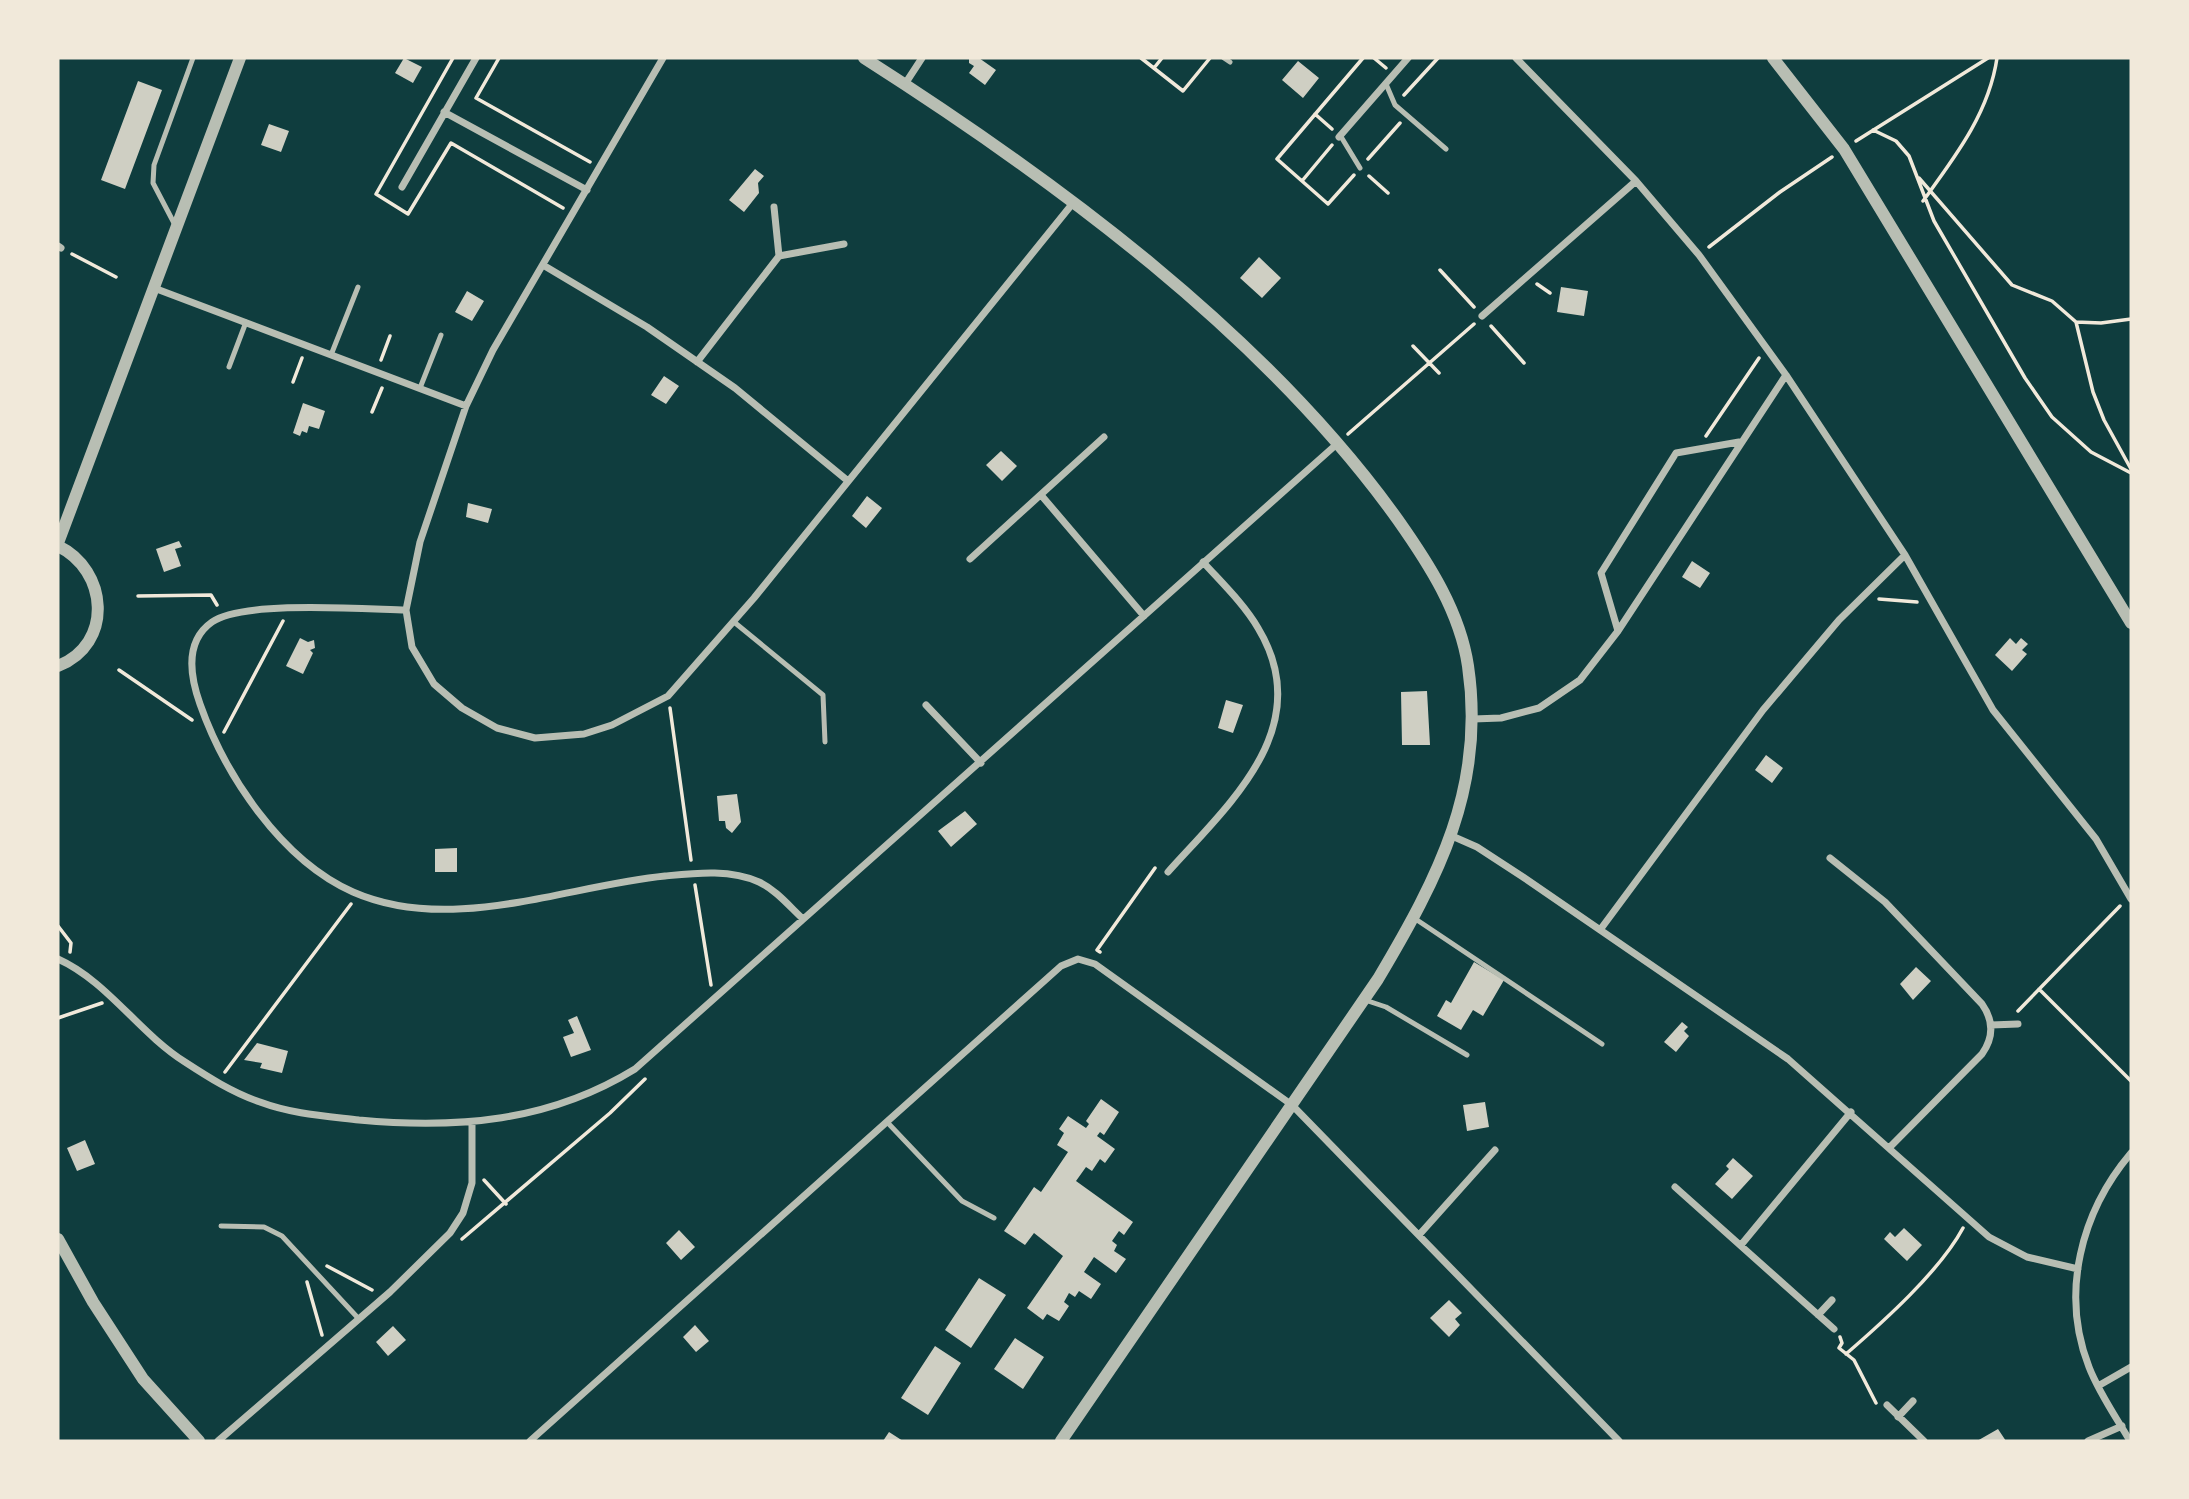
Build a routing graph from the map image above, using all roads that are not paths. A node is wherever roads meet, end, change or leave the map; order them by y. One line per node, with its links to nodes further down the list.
1 (193, 58): 23 (lane)
2 (240, 58): 23 (street)
3 (476, 58): 14 (street)
4 (663, 58): 20 (street)
5 (864, 58): 12 (street)
6 (922, 58): 12 (street)
7 (1224, 58): 11 (lane)
8 (1408, 58): 13 (street)
9 (1516, 58): 18 (street)
10 (1773, 58): 50 (street)
11 (1230, 62)
12 (905, 84): 21 (street)
13 (1386, 84): 15 (street); 16 (lane)
14 (444, 112): 19 (street); 20 (street)
15 (1340, 136): 17 (lane)
16 (1446, 149)
17 (1360, 168)
18 (1636, 181): 29 (street); 35 (street)
19 (402, 187)
20 (587, 190): 26 (street)
21 (1073, 203): 39 (street); 41 (street)
22 (774, 207): 25 (street)
23 (177, 228): 28 (street)
24 (844, 244): 25 (street)
25 (779, 256): 33 (street)
26 (543, 265): 33 (street); 37 (street)
27 (358, 287): 32 (lane)
28 (154, 288): 30 (street); 43 (street)
29 (1482, 316)
30 (246, 322): 32 (street); 34 (lane)
31 (441, 335): 36 (lane)
32 (331, 355): 36 (street)
33 (697, 362): 41 (street)
34 (229, 367)
35 (1786, 375): 40 (street); 44 (street)
36 (420, 388): 37 (street)
37 (466, 406): 47 (street)
38 (1104, 437): 42 (street)
39 (1338, 442): 46 (street); 54 (street)
40 (1739, 442): 51 (street); 51 (street)
41 (848, 481): 49 (street)
42 (1041, 495): 45 (street); 48 (street)
43 (58, 545): 52 (street)
44 (1905, 555): 60 (street); 63 (street)
45 (971, 559)
46 (1203, 562): 48 (street); 59 (street)
47 (405, 610): 49 (street); 62 (street)
48 (1144, 616): 56 (street)
49 (734, 622): 55 (lane)
50 (2131, 623)
51 (1618, 631): 54 (street)
52 (58, 666)
53 (926, 705): 56 (street)
54 (1473, 719): 57 (street)
55 (825, 742)
56 (981, 764): 62 (street)
57 (1452, 836): 61 (street); 63 (street)
58 (1830, 858): 67 (street)
59 (1168, 872)
60 (2131, 898)
61 (1414, 918): 65 (street); 68 (lane)
62 (803, 919): 73 (street)
63 (1600, 930): 71 (street)
64 (58, 959): 73 (street)
65 (1363, 999): 69 (lane); 70 (street)
66 (2018, 1024): 67 (street)
67 (1991, 1025): 74 (street)
68 (1602, 1044)
69 (1467, 1055)
70 (1292, 1105): 72 (street); 80 (street); 97 (street)
71 (1851, 1112): 74 (street); 82 (street)
72 (887, 1122): 78 (lane); 96 (street)
73 (472, 1123): 86 (street)
74 (1890, 1147): 83 (street)
75 (1495, 1150): 80 (street)
76 (2131, 1153): 83 (street)
77 (1675, 1187): 82 (street)
78 (994, 1218)
79 (221, 1226): 86 (lane)
80 (1419, 1235): 98 (street)
81 (58, 1239): 94 (street)
82 (1741, 1245): 85 (street)
83 (2078, 1269): 89 (street)
84 (1832, 1300): 85 (street)
85 (1818, 1315): 87 (street)
86 (358, 1318): 95 (street)
87 (1834, 1329)
88 (2131, 1367): 89 (street)
89 (2098, 1386): 93 (street)
90 (1913, 1401): 92 (street)
91 (1887, 1405): 92 (street)
92 (1898, 1417): 99 (street)
93 (2122, 1426): 100 (street); 101 (street)
94 (199, 1441)
95 (218, 1441)
96 (530, 1441)
97 (1061, 1441)
98 (1619, 1441)
99 (1924, 1441)
100 (2088, 1441)
101 (2130, 1441)

